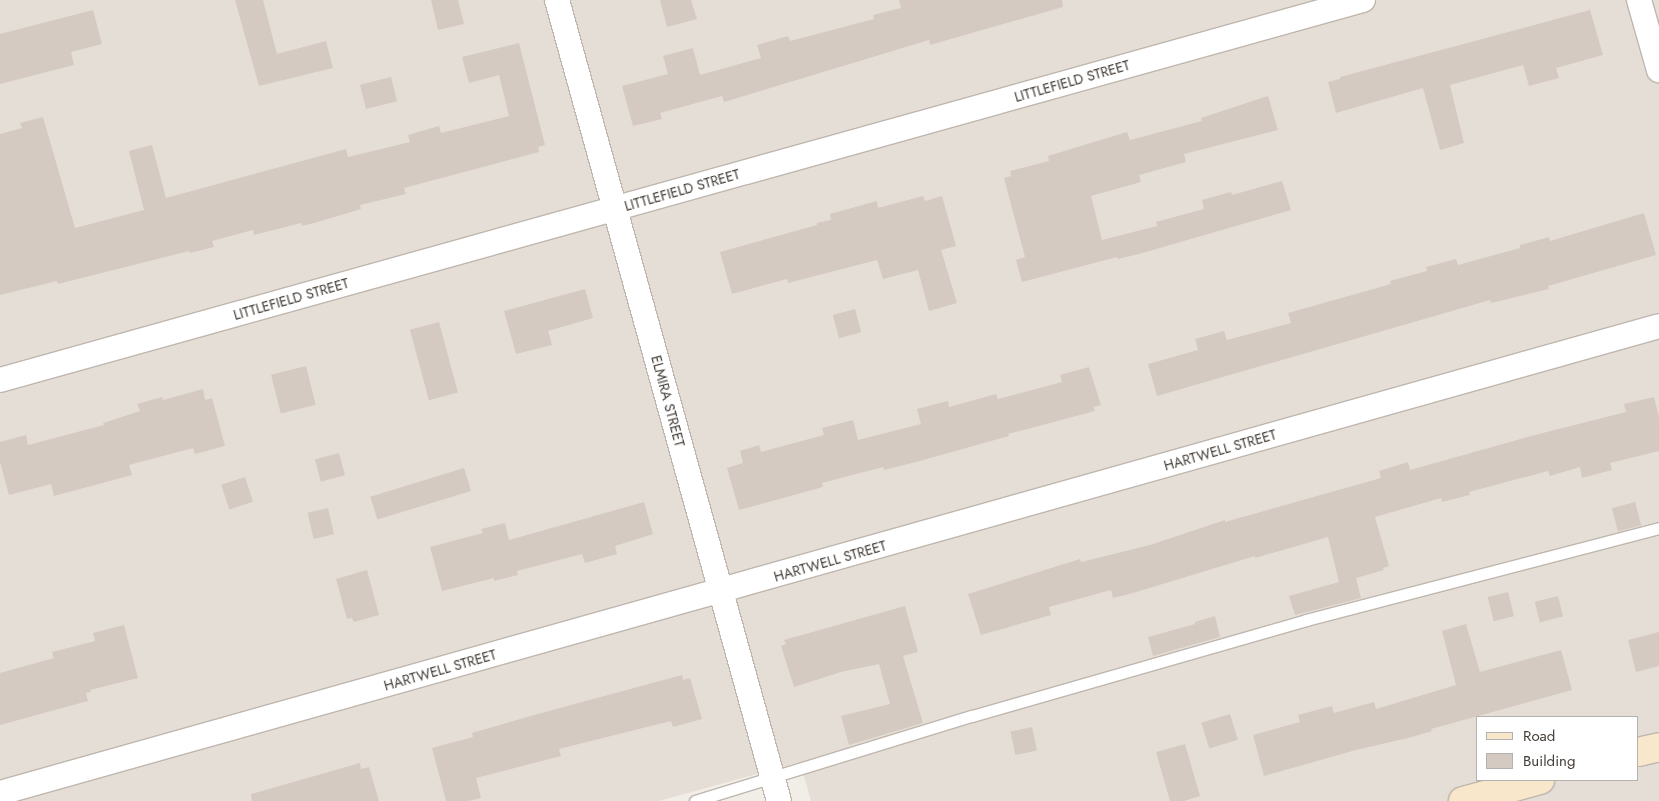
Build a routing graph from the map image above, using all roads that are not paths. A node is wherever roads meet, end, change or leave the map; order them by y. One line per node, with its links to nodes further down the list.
1 (558, 0): 5 (street, ELMIRA STREET)
2 (1363, 0): 5 (street, LITTLEFIELD STREET)
3 (1639, 0): 4 (street)
4 (1659, 70)
5 (615, 209): 7 (street, LITTLEFIELD STREET); 9 (street, ELMIRA STREET)
6 (1659, 326): 9 (street, HARTWELL STREET)
7 (0, 380)
8 (1659, 528): 12 (lane)
9 (720, 592): 12 (street, ELMIRA STREET); 14 (street, HARTWELL STREET)
10 (1659, 746): 11 (main road)
11 (1639, 752)
12 (772, 778): 15 (lane); 16 (street, ELMIRA STREET)
13 (1536, 781): 17 (main road)
14 (0, 793)
15 (696, 801)
16 (779, 801)
17 (1463, 801)

